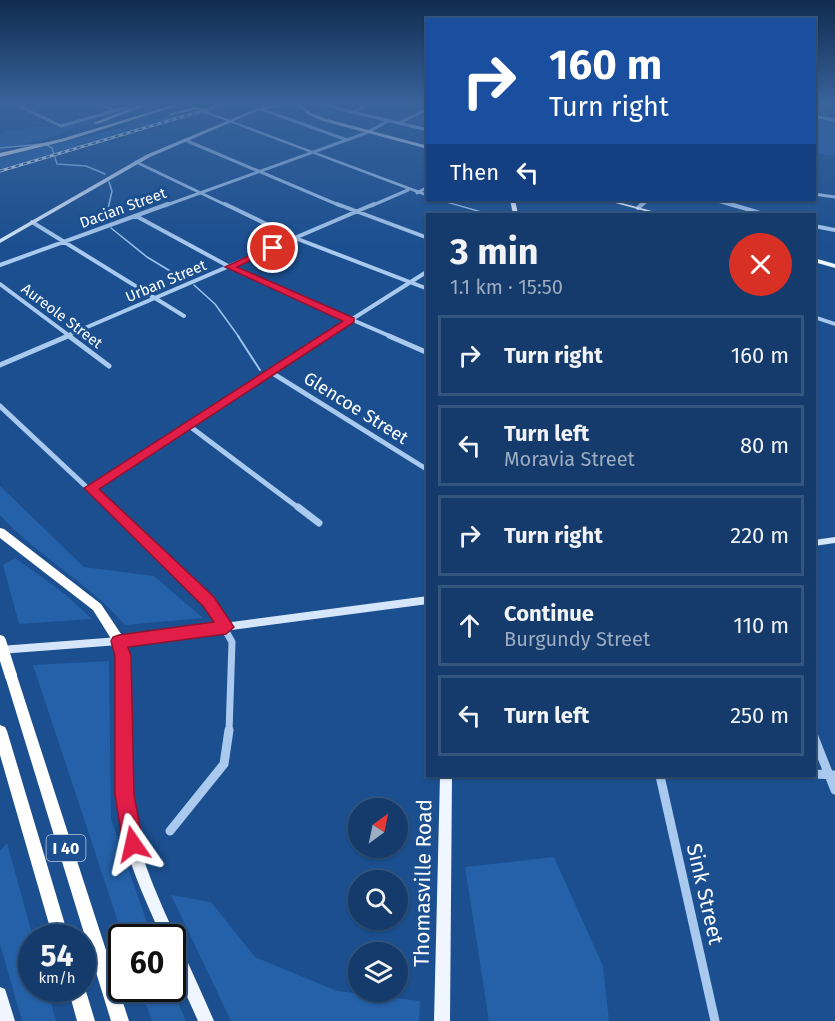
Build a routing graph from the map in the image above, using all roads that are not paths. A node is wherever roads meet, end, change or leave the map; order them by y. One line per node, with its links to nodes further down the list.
1 (16, 152): 7 (highway)
2 (159, 152): 8 (main road)
3 (212, 152): 9 (street)
4 (309, 152): 6 (street)
5 (316, 152): 6 (street, Dacian Street)
6 (312, 153): 9 (street, Dacian Street); 11 (street)
7 (0, 154)
8 (136, 162): 13 (street); 29 (main road)
9 (259, 172): 13 (street, Dacian Street); 24 (street)
10 (426, 188): 12 (street)
11 (408, 190): 12 (street); 24 (street, Urban Street)
12 (417, 192): 15 (street)
13 (201, 193): 28 (street, Dacian Street); 33 (street)
14 (816, 194): 16 (street)
15 (426, 195)
16 (835, 197)
17 (444, 201): 25 (street)
18 (611, 201): 23 (main road)
19 (647, 201): 23 (street)
20 (717, 201): 22 (street)
21 (730, 201): 22 (street)
22 (727, 204): 27 (street)
23 (638, 208): 26 (main road)
24 (355, 212): 32 (street); 33 (street, Urban Street)
25 (486, 213)
26 (656, 213)
27 (760, 213)
28 (136, 216): 35 (street, Dacian Street); 39 (street)
29 (32, 222): 34 (main road); 35 (street)
30 (816, 226): 31 (street)
31 (835, 230)
32 (426, 237)
33 (295, 238): 39 (street, Urban Street); 41 (street)
34 (0, 241)
35 (64, 242): 37 (street, Dacian Street); 44 (street)
36 (816, 261): 38 (main road)
37 (0, 264)
38 (835, 266)
39 (230, 267): 44 (street, Urban Street); 47 (street)
40 (426, 272): 41 (street)
41 (410, 282): 43 (street); 47 (street)
42 (0, 284): 49 (street, Aureole Street)
43 (426, 288)
44 (156, 298): 45 (street); 49 (street, Urban Street)
45 (184, 316)
46 (816, 318): 48 (street)
47 (351, 320): 50 (street); 53 (street)
48 (835, 324)
49 (69, 336): 51 (street, Urban Street); 52 (street, Aureole Street)
50 (426, 353)
51 (0, 365)
52 (109, 366)
53 (269, 371): 55 (street); 56 (street, Glencoe Street)
54 (0, 406): 57 (street)
55 (188, 426): 57 (street); 58 (street)
56 (426, 469)
57 (90, 488): 63 (street)
58 (319, 523)
59 (0, 532): 65 (highway)
60 (834, 539): 61 (main road)
61 (816, 543)
62 (426, 600): 63 (main road)
63 (226, 627): 65 (main road); 74 (street)
64 (0, 641): 83 (highway, I 40, bridge)
65 (119, 641): 66 (main road); 76 (main road)
66 (0, 651)
67 (0, 731): 75 (highway, I 40)
68 (816, 741): 70 (street)
69 (816, 774): 70 (street)
70 (832, 775): 73 (street)
71 (446, 777): 78 (main road, Thomasville Road)
72 (660, 777): 87 (street, Sink Street)
73 (835, 790)
74 (170, 831)
75 (57, 924)
76 (163, 924)
77 (186, 976): 84 (main road)
78 (443, 991): 85 (main road, Thomasville Road); 86 (main road, Thomasville Road)
79 (0, 994): 81 (main road)
80 (80, 1002): 82 (highway)
81 (7, 1021)
82 (86, 1021)
83 (120, 1021)
84 (206, 1021)
85 (442, 1021)
86 (447, 1021)
87 (715, 1021)

